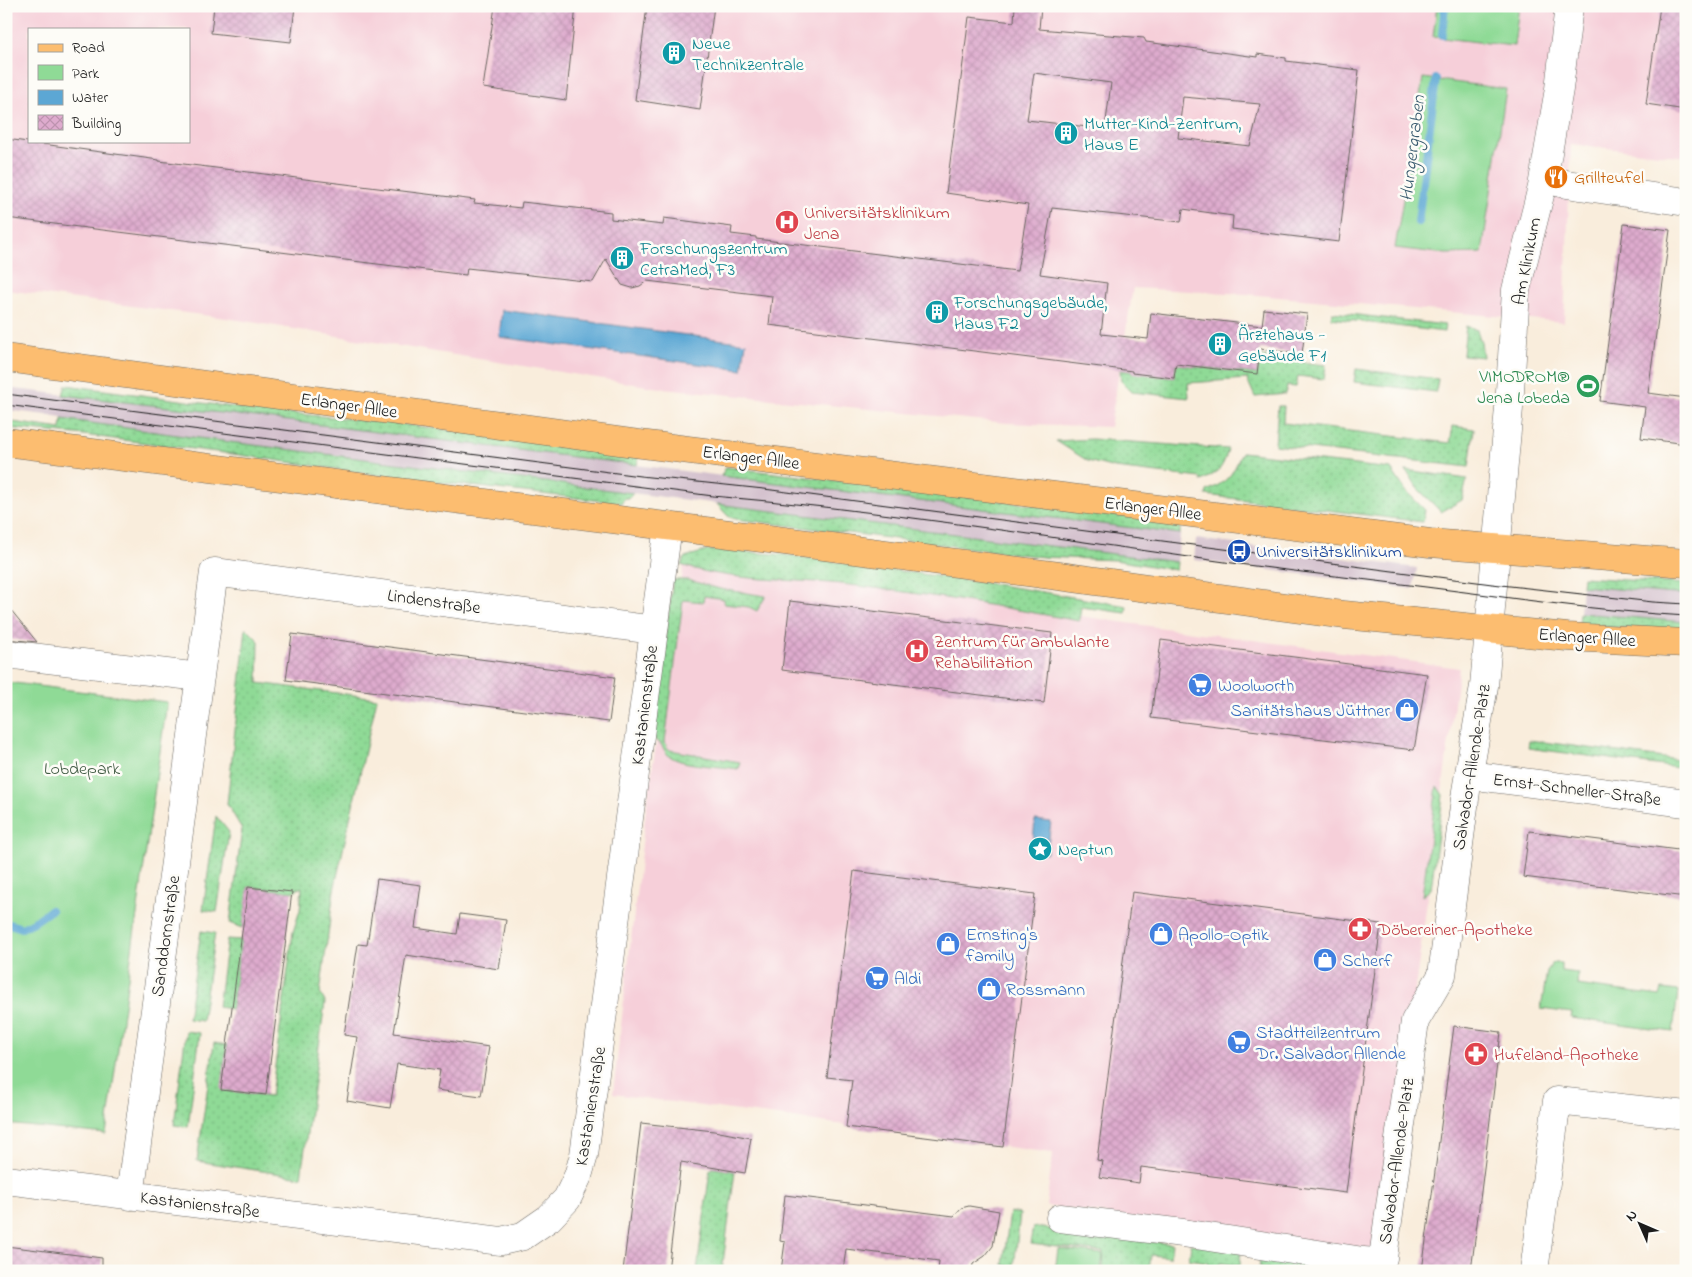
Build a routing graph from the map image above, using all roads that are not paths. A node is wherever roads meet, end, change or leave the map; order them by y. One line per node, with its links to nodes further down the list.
1 (1569, 6): 7 (street, Am Klinikum)
2 (1560, 184): 3 (street)
3 (1686, 202)
4 (6, 358): 7 (main road, Erlanger Allee)
5 (6, 442): 6 (main road, Erlanger Allee)
6 (668, 526): 10 (main road, Erlanger Allee); 11 (street, Kastanienstraße)
7 (1496, 548): 8 (main road, Erlanger Allee); 10 (street)
8 (1686, 563)
9 (214, 572): 11 (street, Lindenstraße); 14 (street, Sanddornstraße)
10 (1488, 629): 12 (main road, Erlanger Allee); 15 (street, Salvador-Allende-Platz)
11 (654, 630): 19 (street, Kastanienstraße)
12 (1686, 643)
13 (6, 654): 14 (street)
14 (200, 677): 19 (street, Sanddornstraße)
15 (1469, 774): 16 (street, Ernst-Schneller-Straße); 20 (street, Salvador-Allende-Platz)
16 (1686, 803)
17 (1686, 1116): 21 (street)
18 (6, 1180): 19 (street, Kastanienstraße)
19 (130, 1196)
20 (1060, 1218)
21 (1534, 1271)

